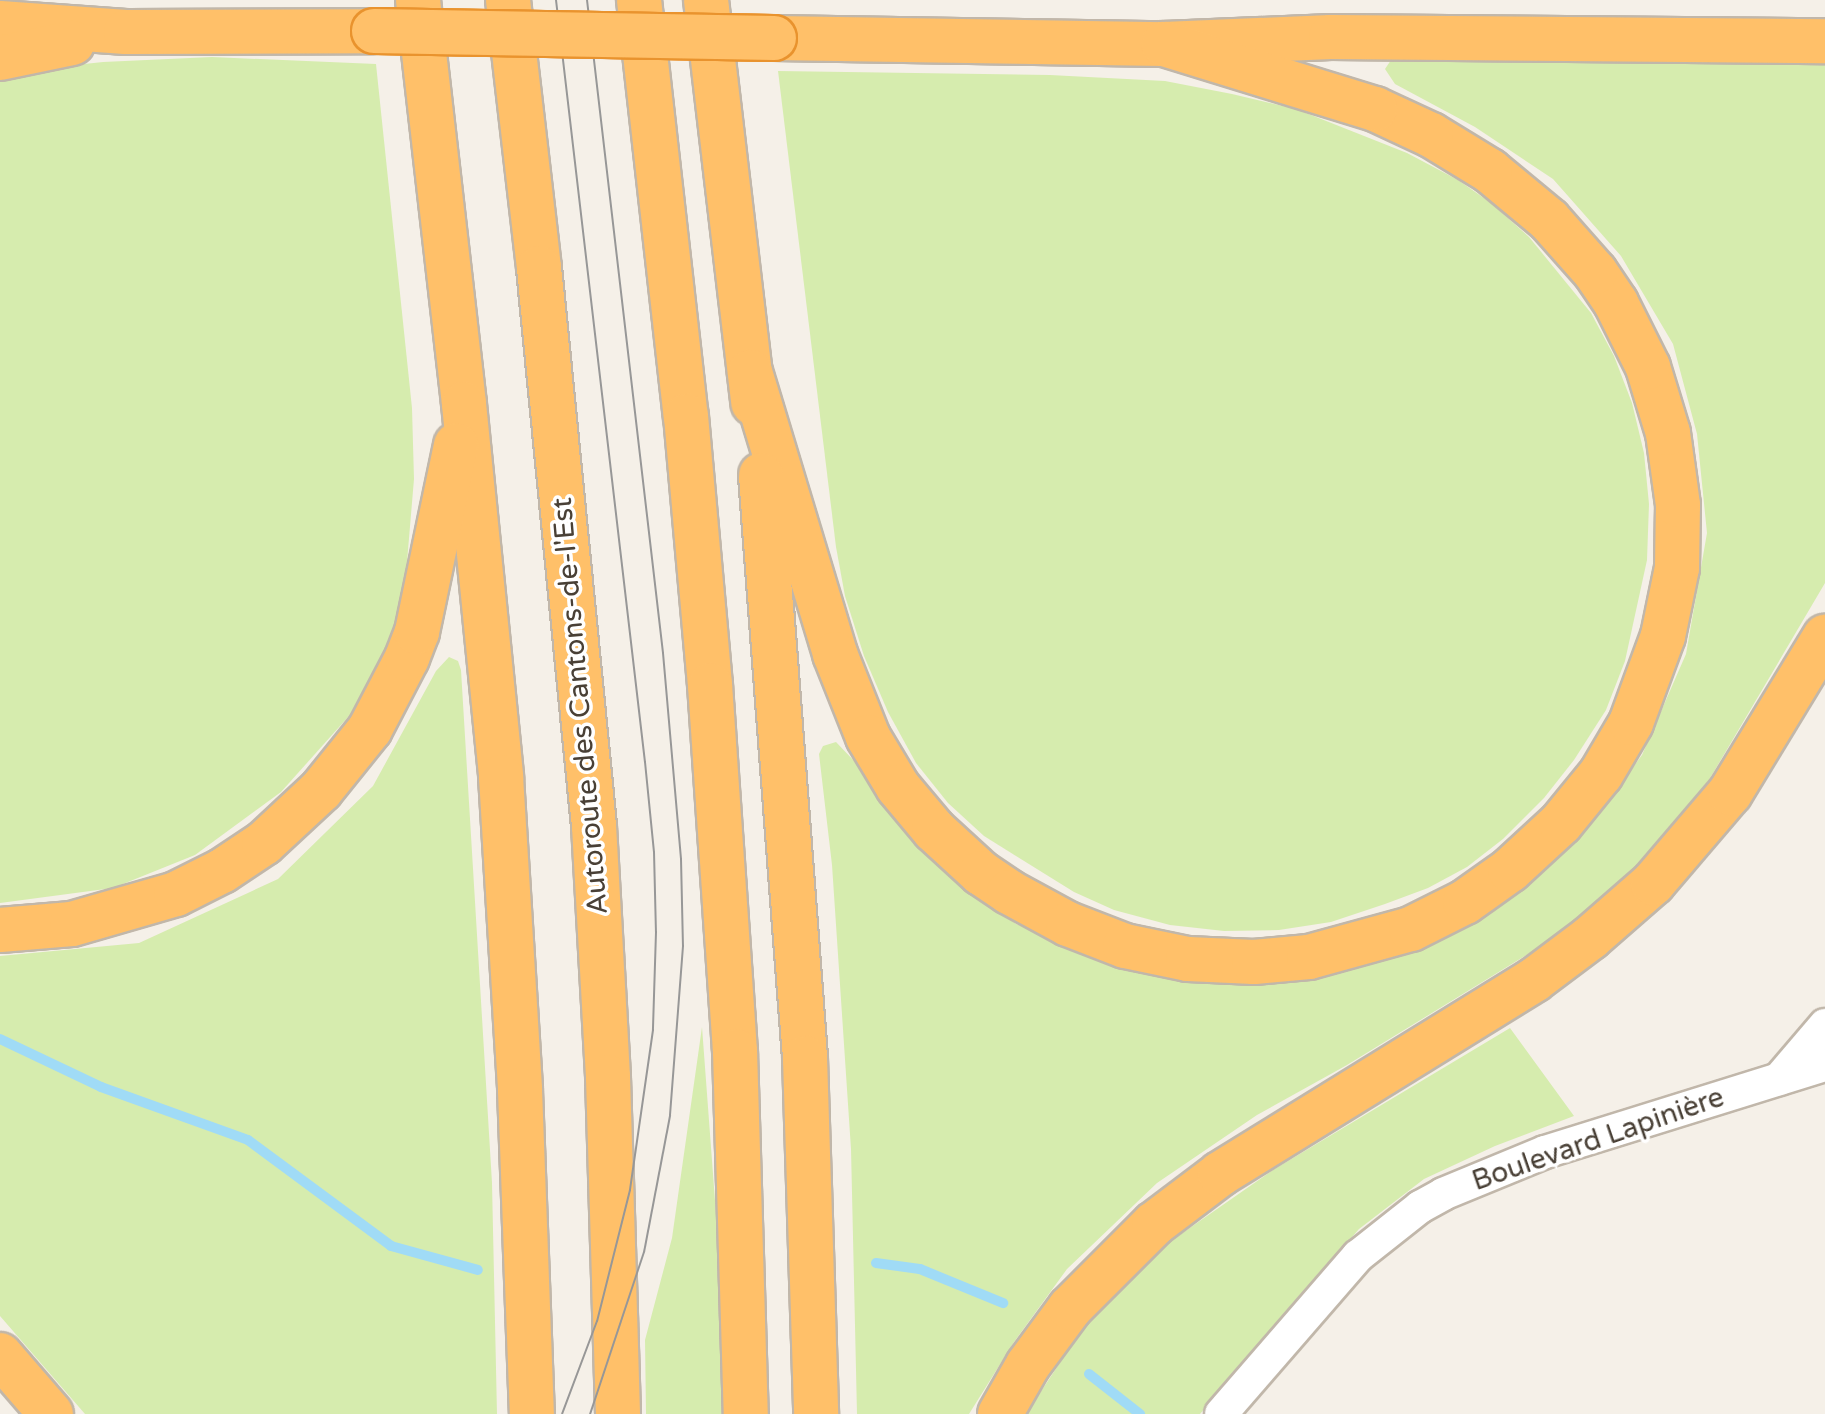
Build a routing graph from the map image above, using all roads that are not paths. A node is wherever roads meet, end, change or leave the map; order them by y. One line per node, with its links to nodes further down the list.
1 (418, 0): 11 (highway)
2 (508, 0): 20 (highway, Autoroute des Cantons-de-l'Est)
3 (639, 0): 21 (highway)
4 (706, 0): 10 (highway)
5 (0, 23): 6 (highway)
6 (126, 32): 8 (highway, bridge); 9 (highway)
7 (1825, 41): 8 (highway)
8 (1164, 44): 10 (highway)
9 (0, 58)
10 (750, 372): 22 (highway)
11 (464, 404): 13 (highway); 19 (highway)
12 (1825, 637): 23 (highway)
13 (0, 930)
14 (1825, 1025): 16 (street)
15 (1825, 1065): 16 (street, Boulevard Lapinière)
16 (1779, 1079): 24 (street, Boulevard Lapinière)
17 (0, 1355): 18 (highway)
18 (51, 1414)
19 (532, 1414)
20 (618, 1414)
21 (746, 1414)
22 (816, 1414)
23 (1000, 1414)
24 (1221, 1414)

